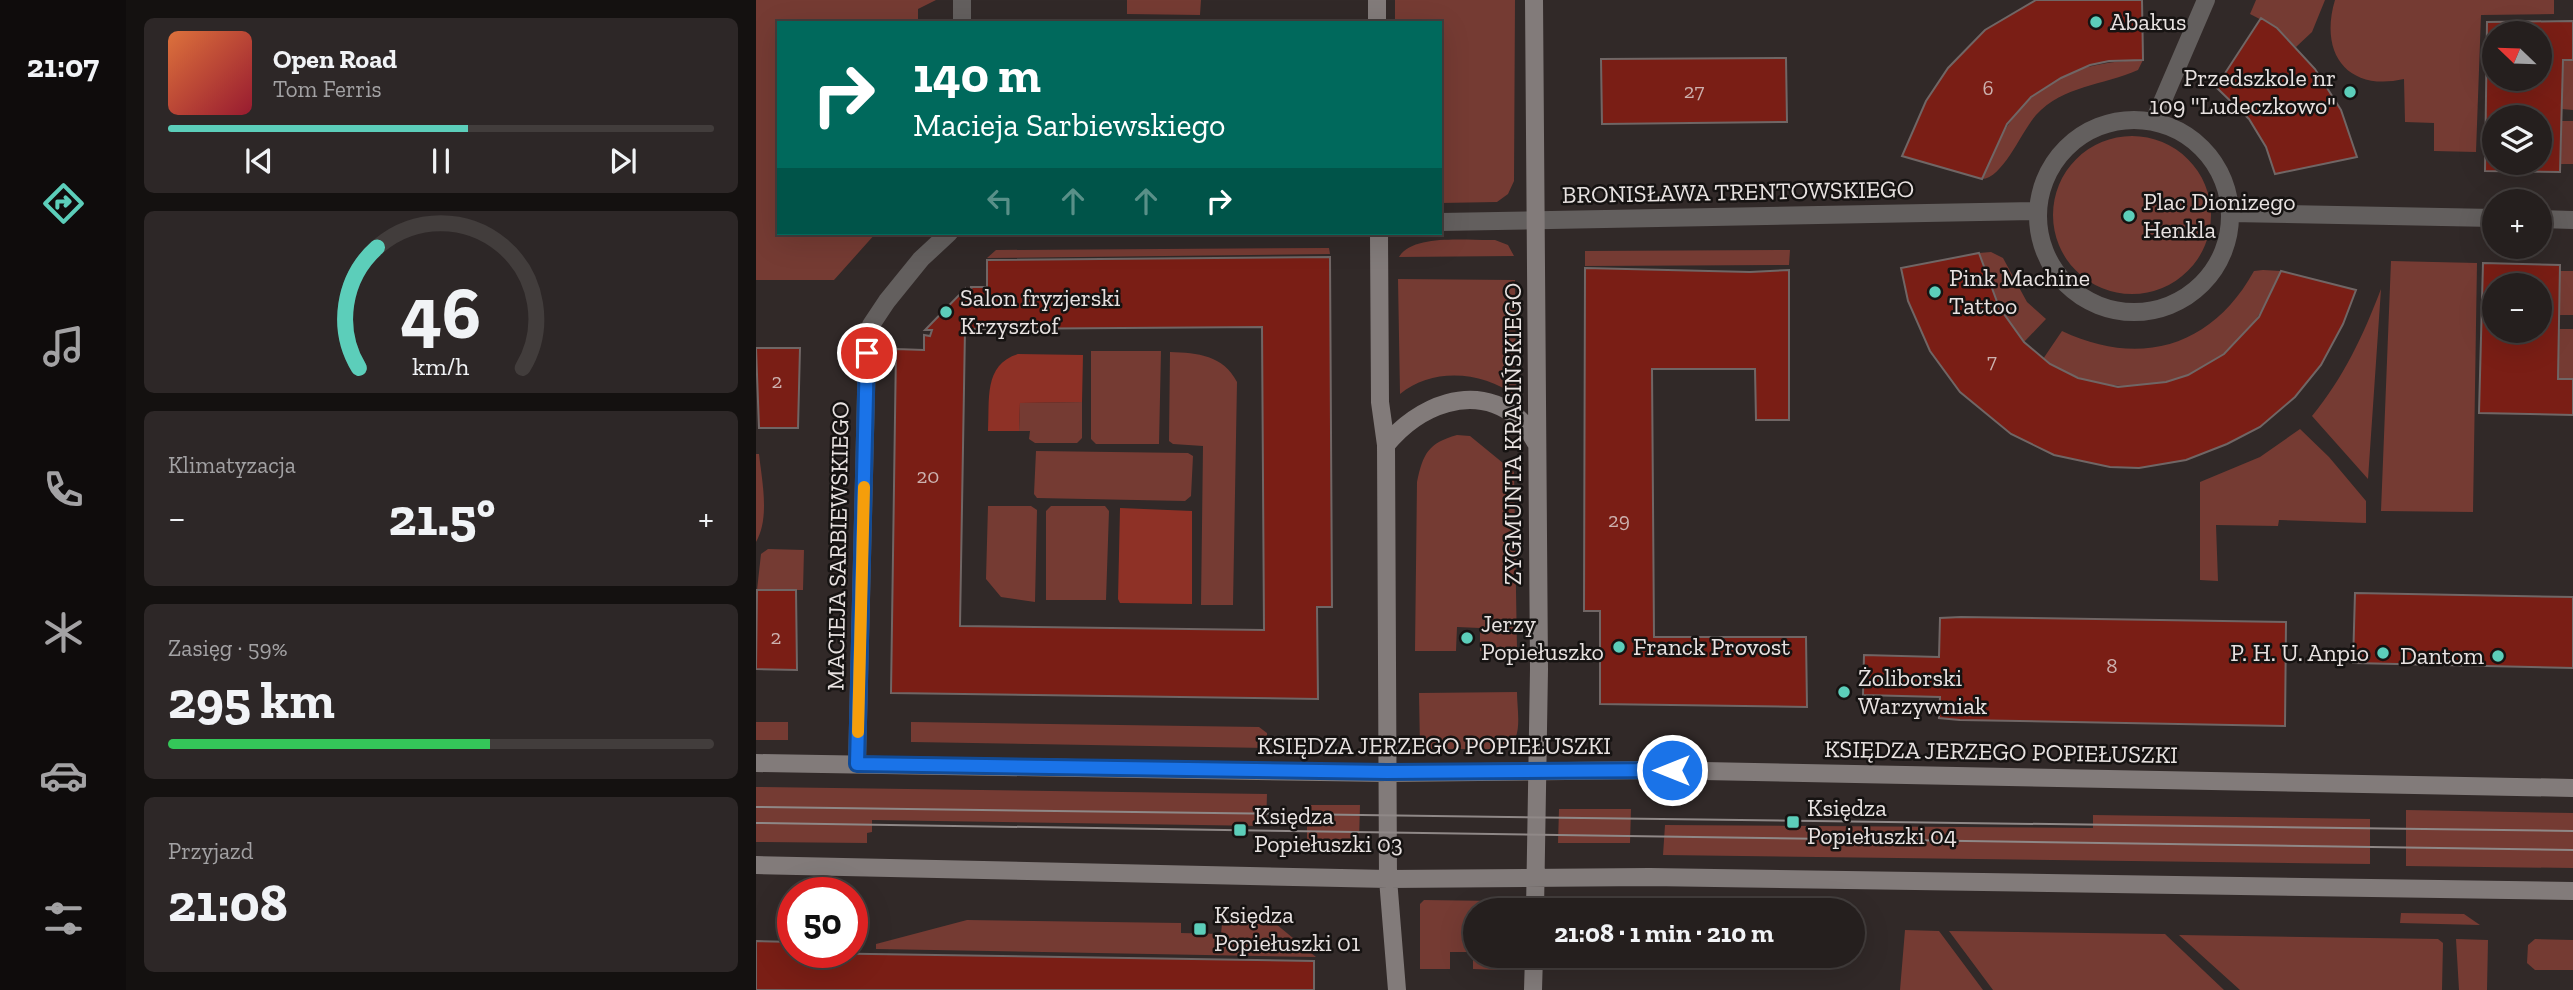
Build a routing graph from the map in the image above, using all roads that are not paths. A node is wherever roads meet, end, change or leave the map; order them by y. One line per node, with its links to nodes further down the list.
1 (961, 0): 5 (street)
2 (1377, 0): 6 (main road)
3 (1534, 0): 12 (main road, ZYGMUNTA KRASIŃSKIEGO)
4 (2206, 0): 7 (street)
5 (962, 21)
6 (1377, 21)
7 (2154, 121): 8 (street); 9 (street)
8 (2037, 211): 9 (street); 12 (street, BRONISŁAWA TRENTOWSKIEGO)
9 (2230, 213): 10 (street)
10 (2482, 218)
11 (2552, 219): 13 (street)
12 (1535, 220): 14 (street, BRONISŁAWA TRENTOWSKIEGO); 17 (main road, ZYGMUNTA KRASIŃSKIEGO)
13 (2573, 220)
14 (1442, 222)
15 (947, 235): 20 (street, MACIEJA SARBIEWSKIEGO)
16 (1379, 235): 18 (main road)
17 (1536, 443): 18 (main road); 22 (main road, ZYGMUNTA KRASIŃSKIEGO)
18 (1386, 444): 21 (main road)
19 (756, 763): 20 (main road, KSIĘDZA JERZEGO POPIEŁUSZKI)
20 (857, 764): 21 (main road, KSIĘDZA JERZEGO POPIEŁUSZKI)
21 (1387, 772): 22 (main road, KSIĘDZA JERZEGO POPIEŁUSZKI); 26 (main road)
22 (1539, 772): 23 (main road, KSIĘDZA JERZEGO POPIEŁUSZKI); 25 (main road, ZYGMUNTA KRASIŃSKIEGO)
23 (2573, 788)
24 (756, 865): 26 (main road)
25 (1536, 878): 26 (main road); 27 (main road); 28 (main road, ZYGMUNTA KRASIŃSKIEGO)
26 (1388, 879): 30 (main road)
27 (2573, 891)
28 (1535, 898)
29 (1534, 968): 31 (main road)
30 (1397, 990)
31 (1533, 990)

